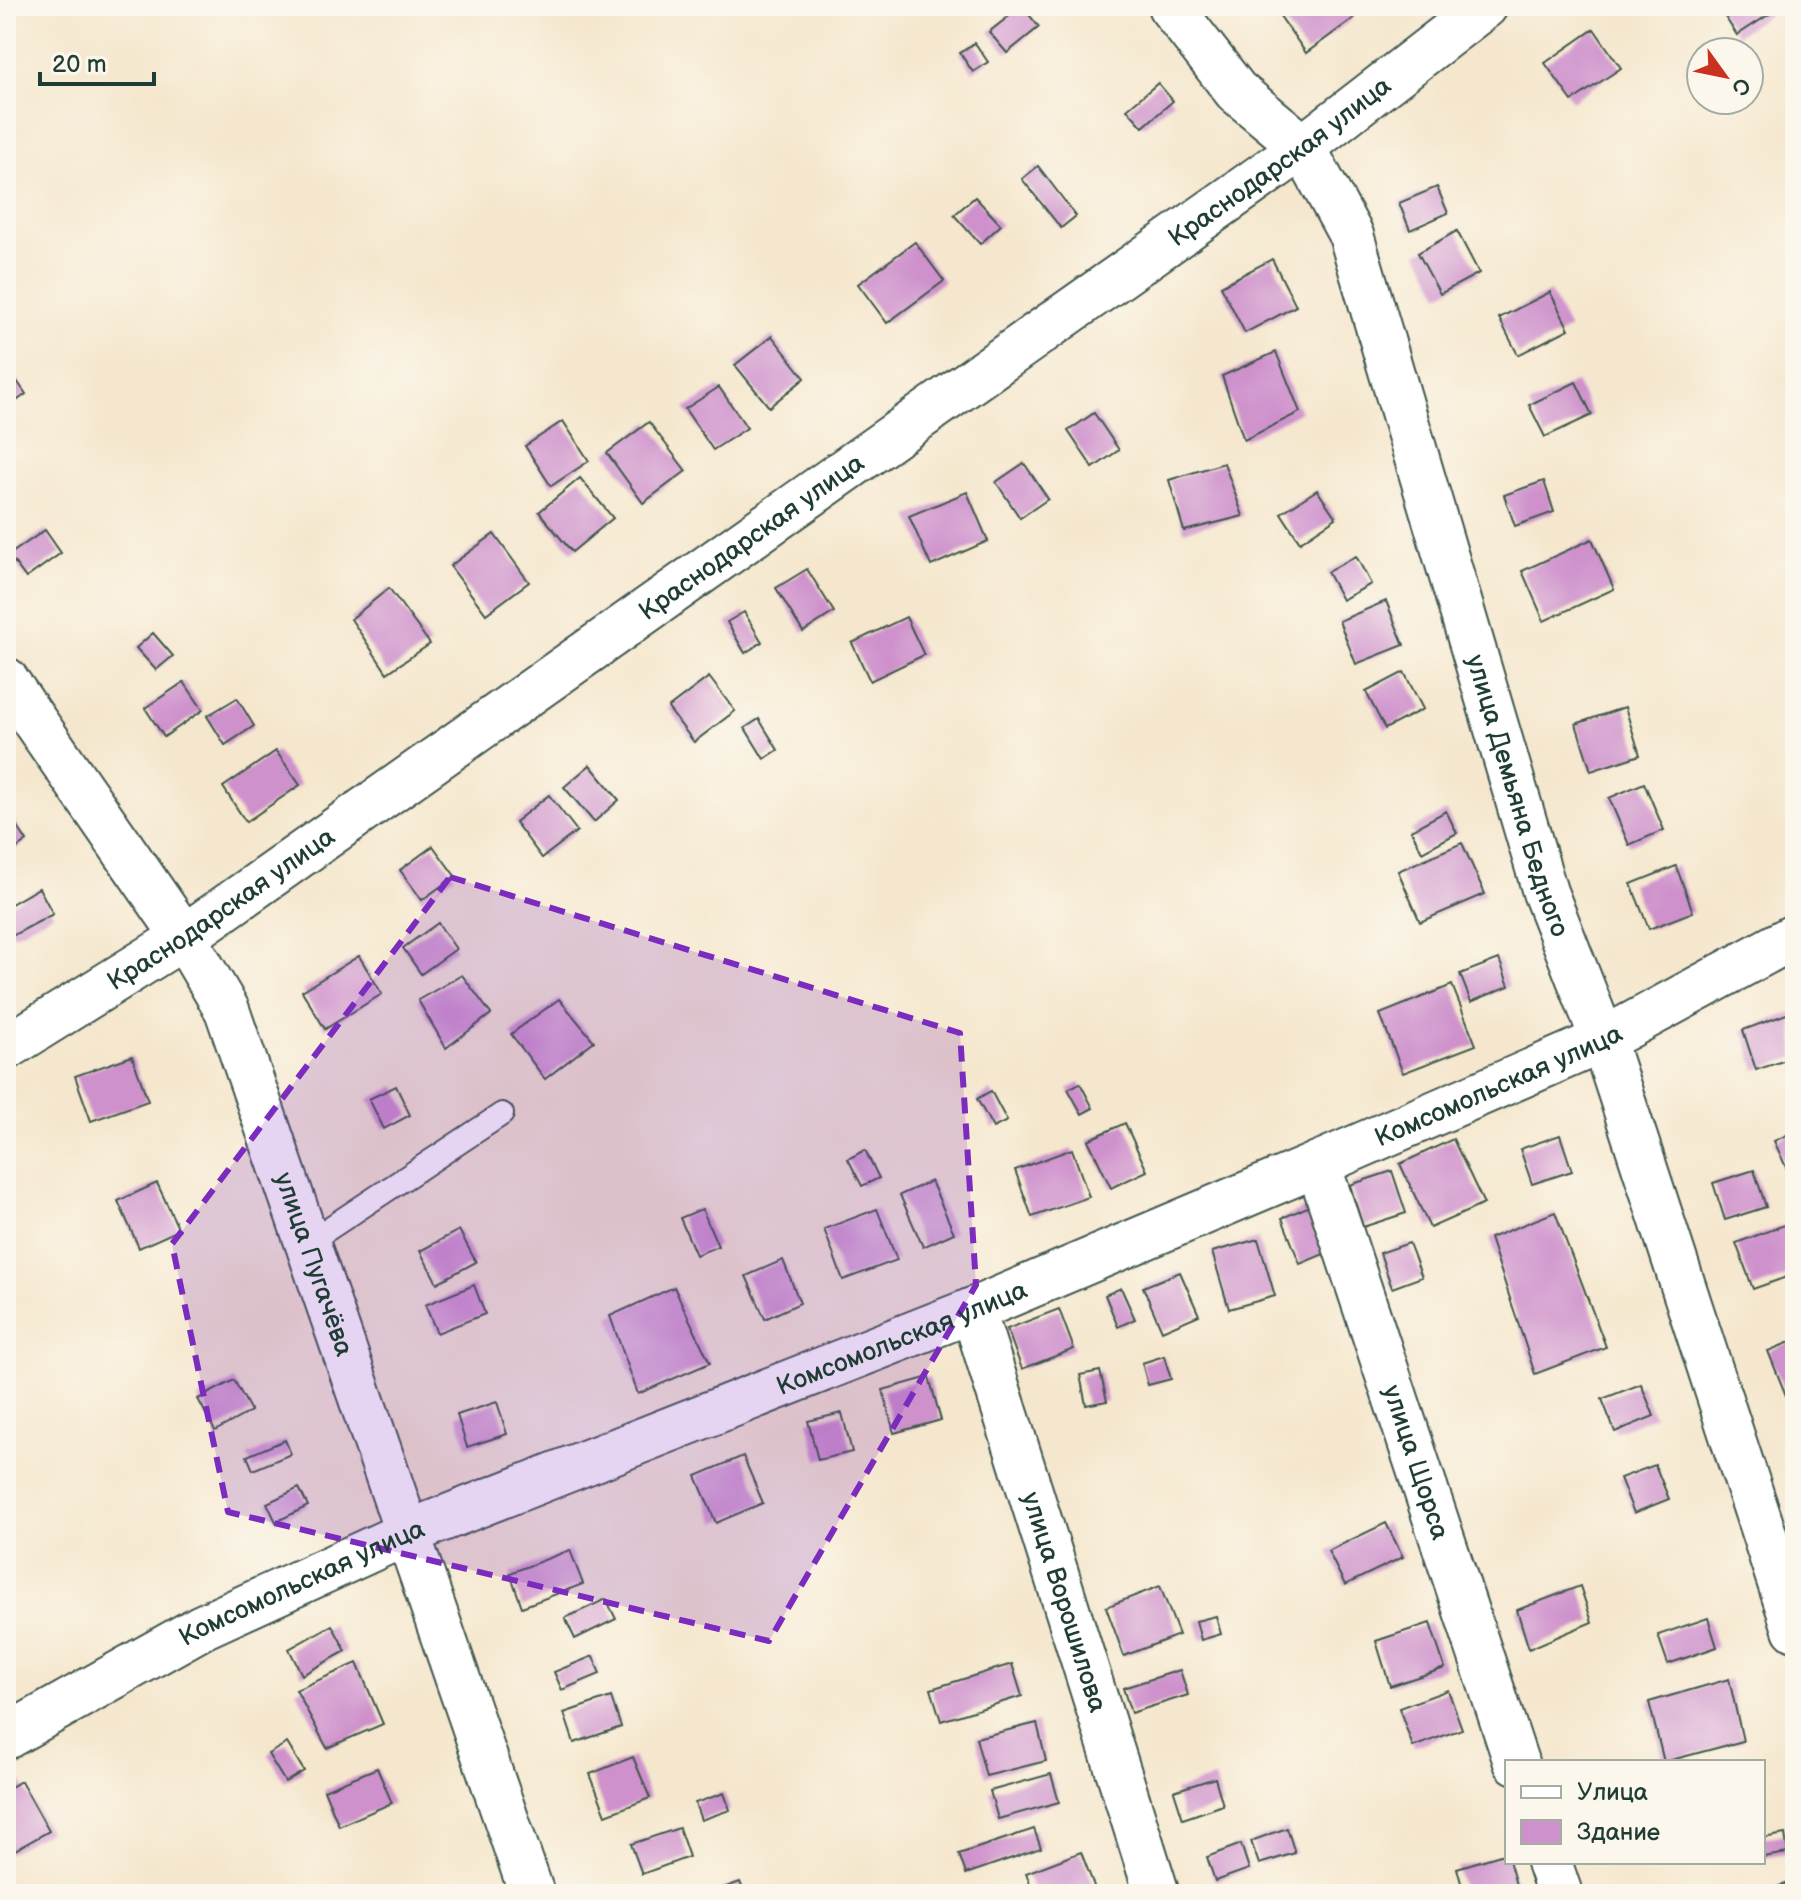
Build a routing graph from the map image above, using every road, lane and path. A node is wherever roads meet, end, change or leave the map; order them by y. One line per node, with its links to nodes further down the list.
1 (1170, 6): 3 (street, улица Демьяна Бедного)
2 (1485, 6): 3 (street, Краснодарская улица)
3 (1303, 147): 6 (street, Краснодарская улица); 7 (street, улица Демьяна Бедного)
4 (6, 680): 6 (street, улица Пугачёва)
5 (1795, 936): 7 (street, Комсомольская улица)
6 (184, 937): 8 (street, Краснодарская улица); 11 (street, улица Пугачёва)
7 (1603, 1040): 10 (street, Комсомольская улица); 14 (street, улица Демьяна Бедного)
8 (6, 1048)
9 (502, 1114): 11 (lane)
10 (1318, 1164): 12 (street, Комсомольская улица); 16 (street, улица Щорса)
11 (307, 1243): 13 (street, улица Пугачёва)
12 (973, 1310): 13 (street, Комсомольская улица); 19 (street, улица Ворошилова)
13 (407, 1533): 15 (street, Комсомольская улица); 18 (street, улица Пугачёва)
14 (1795, 1629)
15 (6, 1737)
16 (1515, 1760)
17 (1550, 1864): 20 (street)
18 (532, 1894)
19 (1157, 1894)
20 (1560, 1894)

